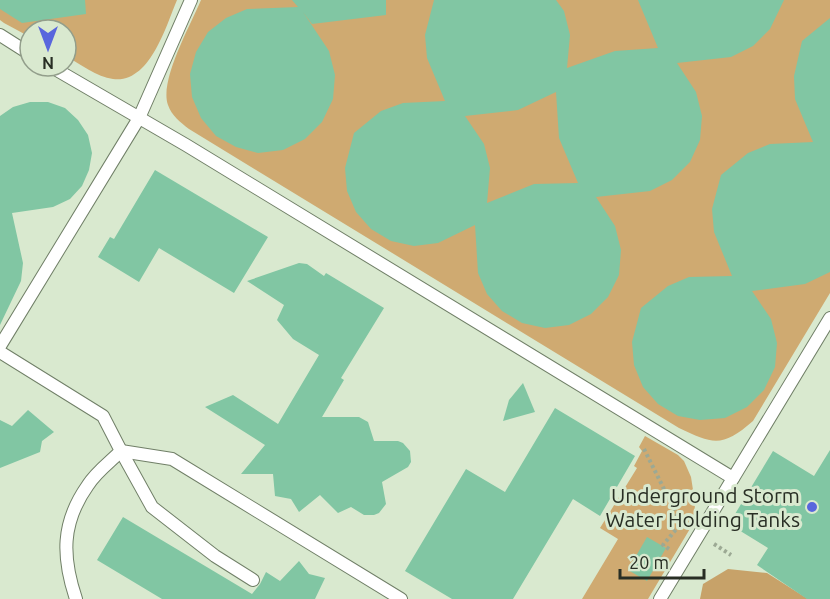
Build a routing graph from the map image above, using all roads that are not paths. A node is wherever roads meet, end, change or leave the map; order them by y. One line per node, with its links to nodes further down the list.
1 (191, 0): 5 (lane)
2 (0, 35): 3 (lane)
3 (18, 46)
4 (71, 78): 5 (lane)
5 (139, 118): 7 (lane); 10 (lane)
6 (830, 318): 10 (lane)
7 (0, 346)
8 (0, 352): 9 (lane)
9 (121, 452): 11 (lane); 12 (lane); 13 (lane)
10 (733, 478): 14 (lane)
11 (253, 580)
12 (76, 599)
13 (400, 599)
14 (660, 599)

